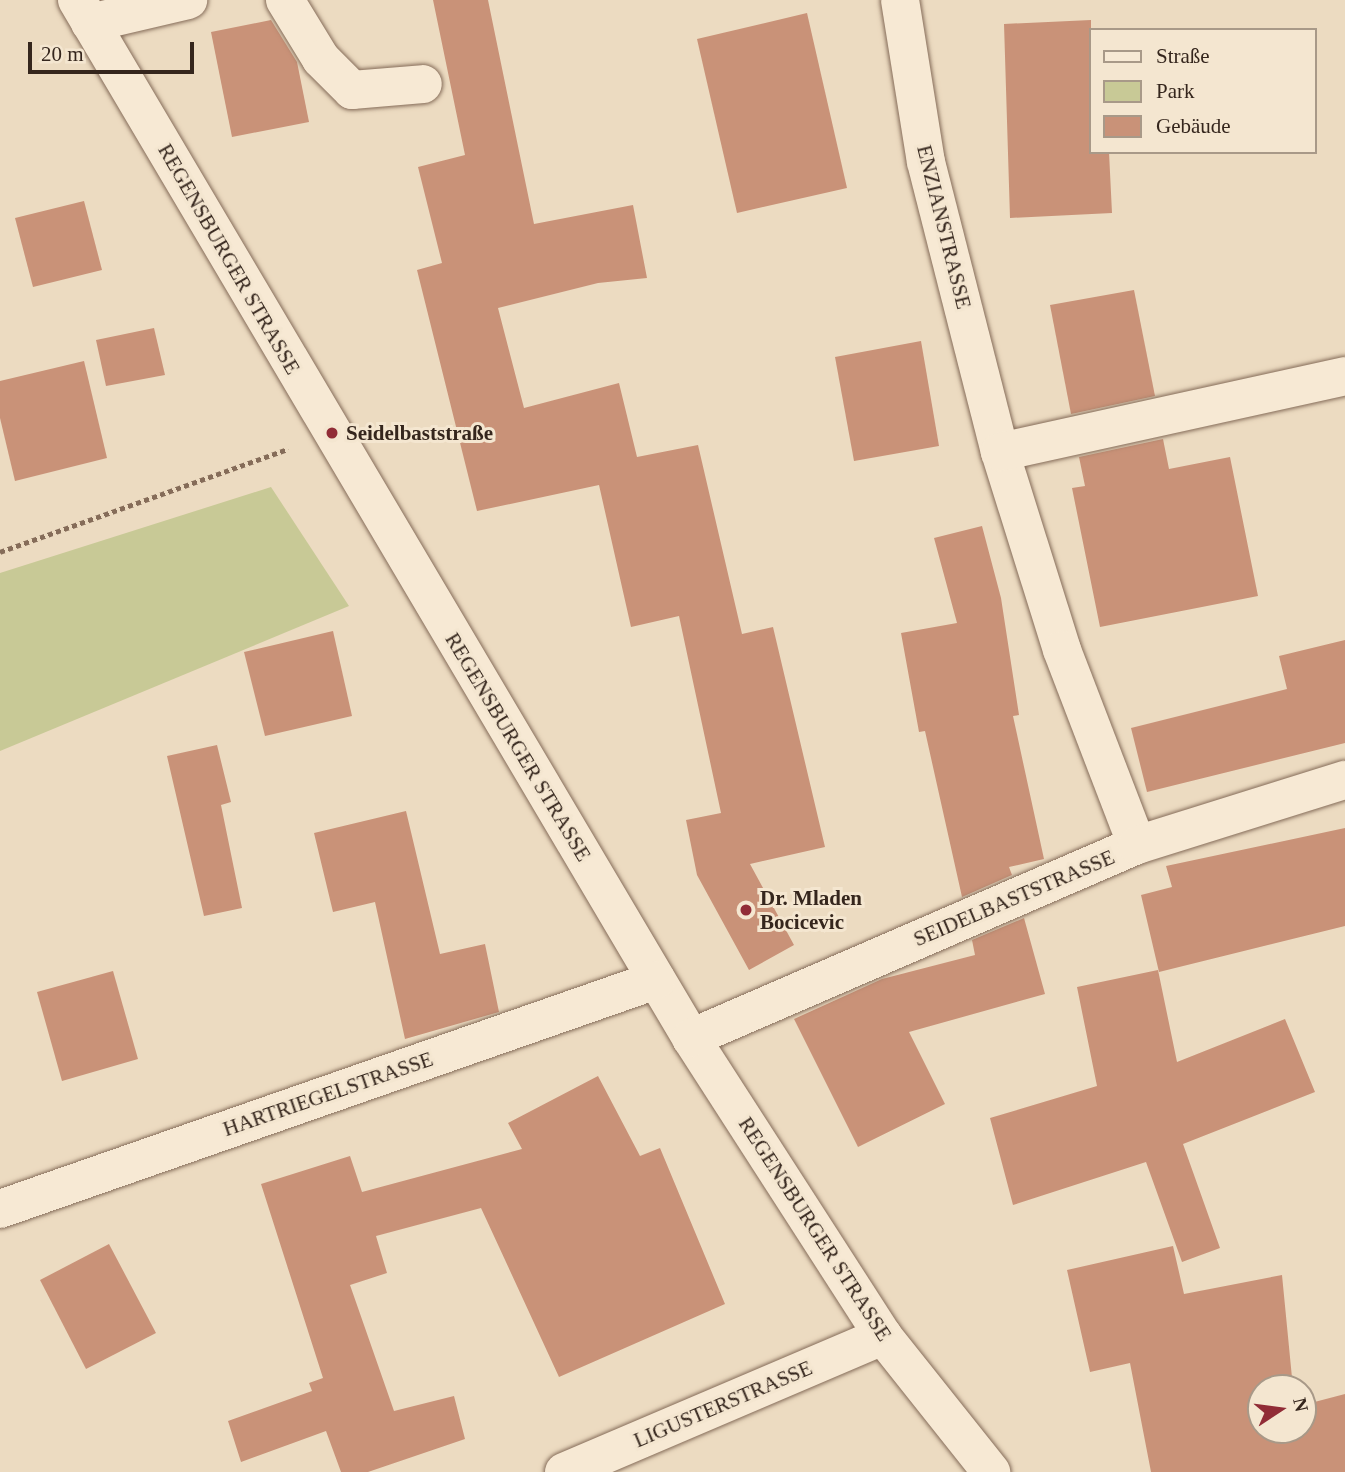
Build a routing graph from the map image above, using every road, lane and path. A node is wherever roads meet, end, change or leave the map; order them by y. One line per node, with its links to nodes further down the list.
1 (188, 0): 4 (street)
2 (285, 0): 5 (street)
3 (900, 0): 8 (street, ENZIANSTRASSE)
4 (83, 11): 7 (street, REGENSBURGER STRASSE)
5 (423, 84)
6 (1345, 376): 8 (street)
7 (332, 433): 9 (path); 12 (street, REGENSBURGER STRASSE)
8 (1000, 452): 11 (street, ENZIANSTRASSE)
9 (0, 552)
10 (1345, 780): 11 (street, SEIDELBASTSTRASSE)
11 (1136, 845): 13 (street, SEIDELBASTSTRASSE)
12 (656, 980): 13 (street, REGENSBURGER STRASSE); 14 (street, HARTRIEGELSTRASSE)
13 (691, 1038): 15 (street, REGENSBURGER STRASSE)
14 (0, 1209)
15 (883, 1336): 16 (street, LIGUSTERSTRASSE); 17 (street, REGENSBURGER STRASSE)
16 (564, 1472)
17 (992, 1472)

